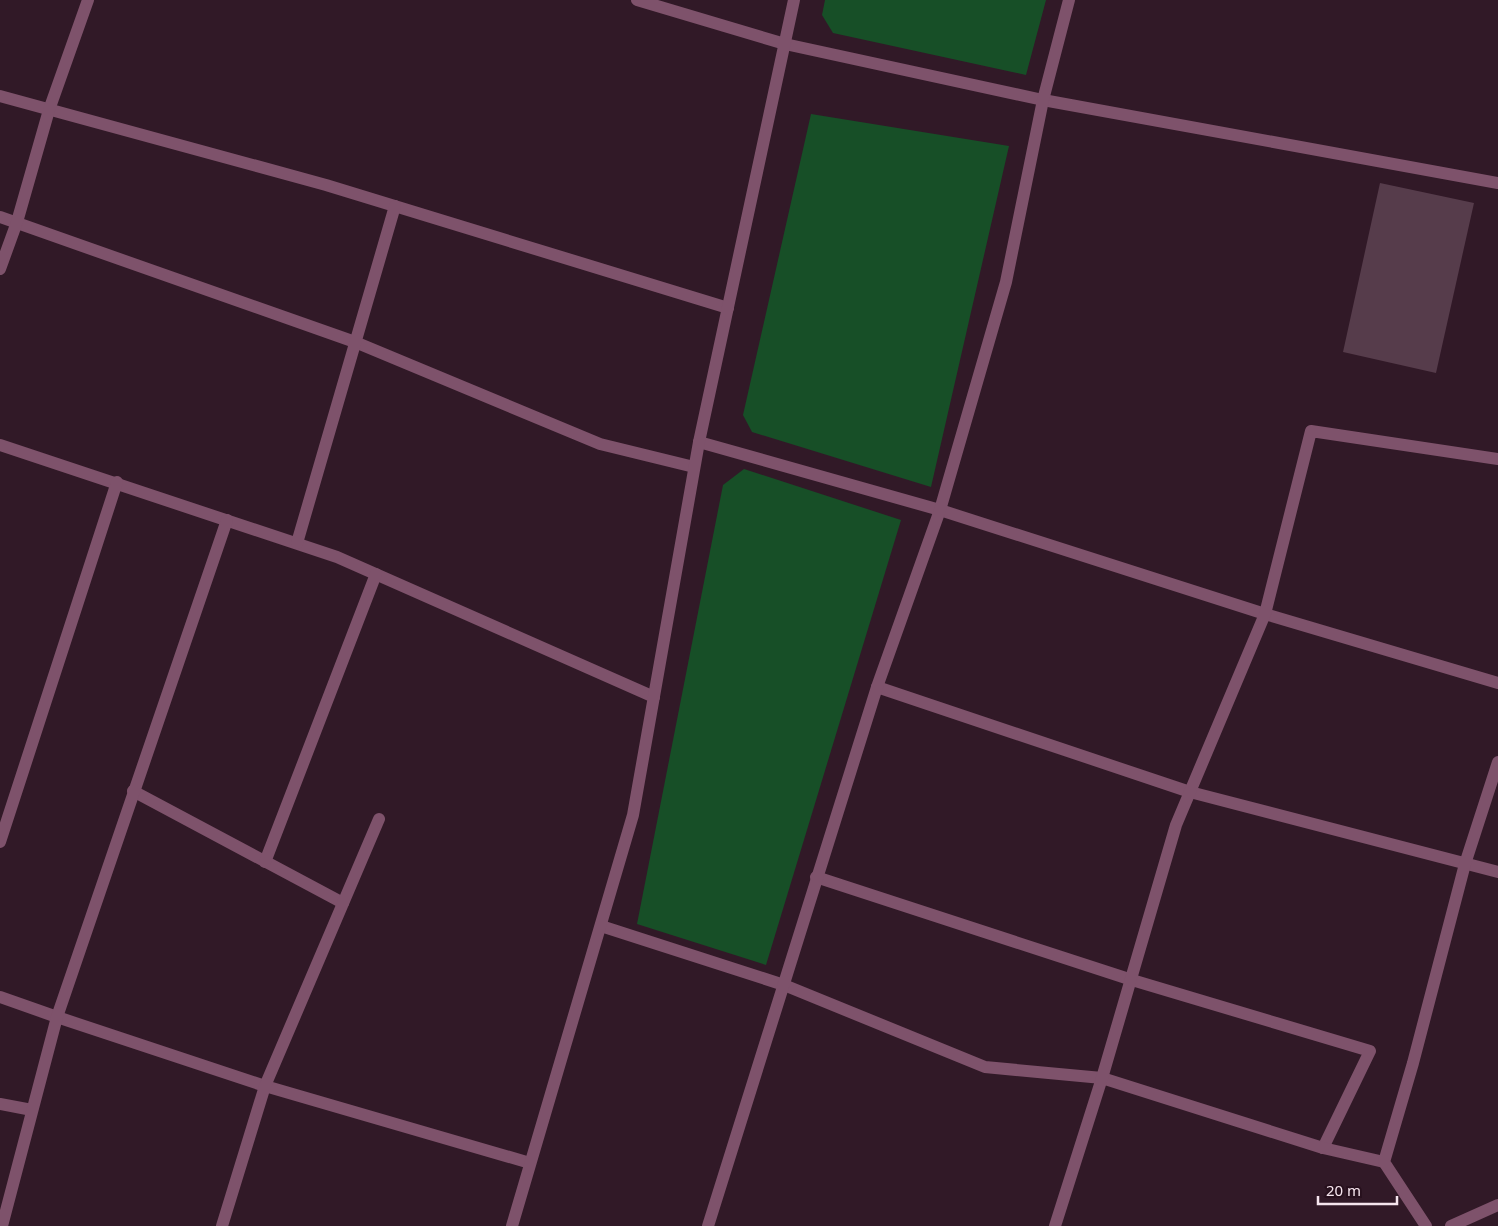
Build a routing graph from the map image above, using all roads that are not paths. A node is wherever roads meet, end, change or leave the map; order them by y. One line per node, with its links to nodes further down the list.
1 (88, 0): 8 (street)
2 (638, 0): 5 (street)
3 (794, 0): 5 (street)
4 (1069, 0): 7 (street)
5 (785, 44): 7 (street); 14 (street)
6 (0, 96): 8 (street)
7 (1043, 100): 9 (street); 21 (street)
8 (49, 110): 10 (street); 12 (street)
9 (1498, 183)
10 (395, 206): 14 (street); 15 (street)
11 (0, 217): 12 (street)
12 (17, 222): 13 (street); 15 (street)
13 (0, 269)
14 (728, 308): 16 (street)
15 (355, 342): 19 (street); 23 (street)
16 (699, 442): 19 (street); 21 (street)
17 (0, 445): 20 (street)
18 (1498, 459): 25 (street)
19 (694, 467): 28 (street)
20 (117, 482): 22 (street); 33 (street)
21 (940, 510): 25 (street); 27 (street)
22 (227, 520): 23 (street); 30 (street)
23 (297, 543): 24 (street)
24 (376, 574): 28 (street); 34 (street)
25 (1265, 614): 26 (street); 31 (street)
26 (1498, 683)
27 (877, 687): 31 (street); 37 (street)
28 (654, 697): 39 (street)
29 (1498, 762): 35 (street)
30 (134, 791): 34 (street); 43 (street)
31 (1190, 792): 35 (street); 40 (street)
32 (379, 819): 38 (street)
33 (0, 842)
34 (264, 862): 38 (street)
35 (1465, 864): 36 (street); 49 (street)
36 (1498, 872)
37 (816, 877): 40 (street); 41 (street)
38 (343, 903): 45 (street)
39 (601, 926): 41 (street); 50 (street)
40 (1132, 980): 44 (street); 48 (street)
41 (784, 985): 44 (street); 55 (street)
42 (0, 997): 43 (street)
43 (57, 1017): 45 (street); 47 (street)
44 (1102, 1078): 48 (street); 56 (street)
45 (265, 1086): 50 (street); 53 (street)
46 (0, 1104): 47 (street)
47 (32, 1110): 52 (street)
48 (1323, 1148): 49 (street)
49 (1384, 1162): 57 (street)
50 (530, 1163): 54 (street)
51 (1498, 1205): 58 (street)
52 (2, 1226)
53 (222, 1226)
54 (512, 1226)
55 (708, 1226)
56 (1055, 1226)
57 (1426, 1226)
58 (1451, 1226)

